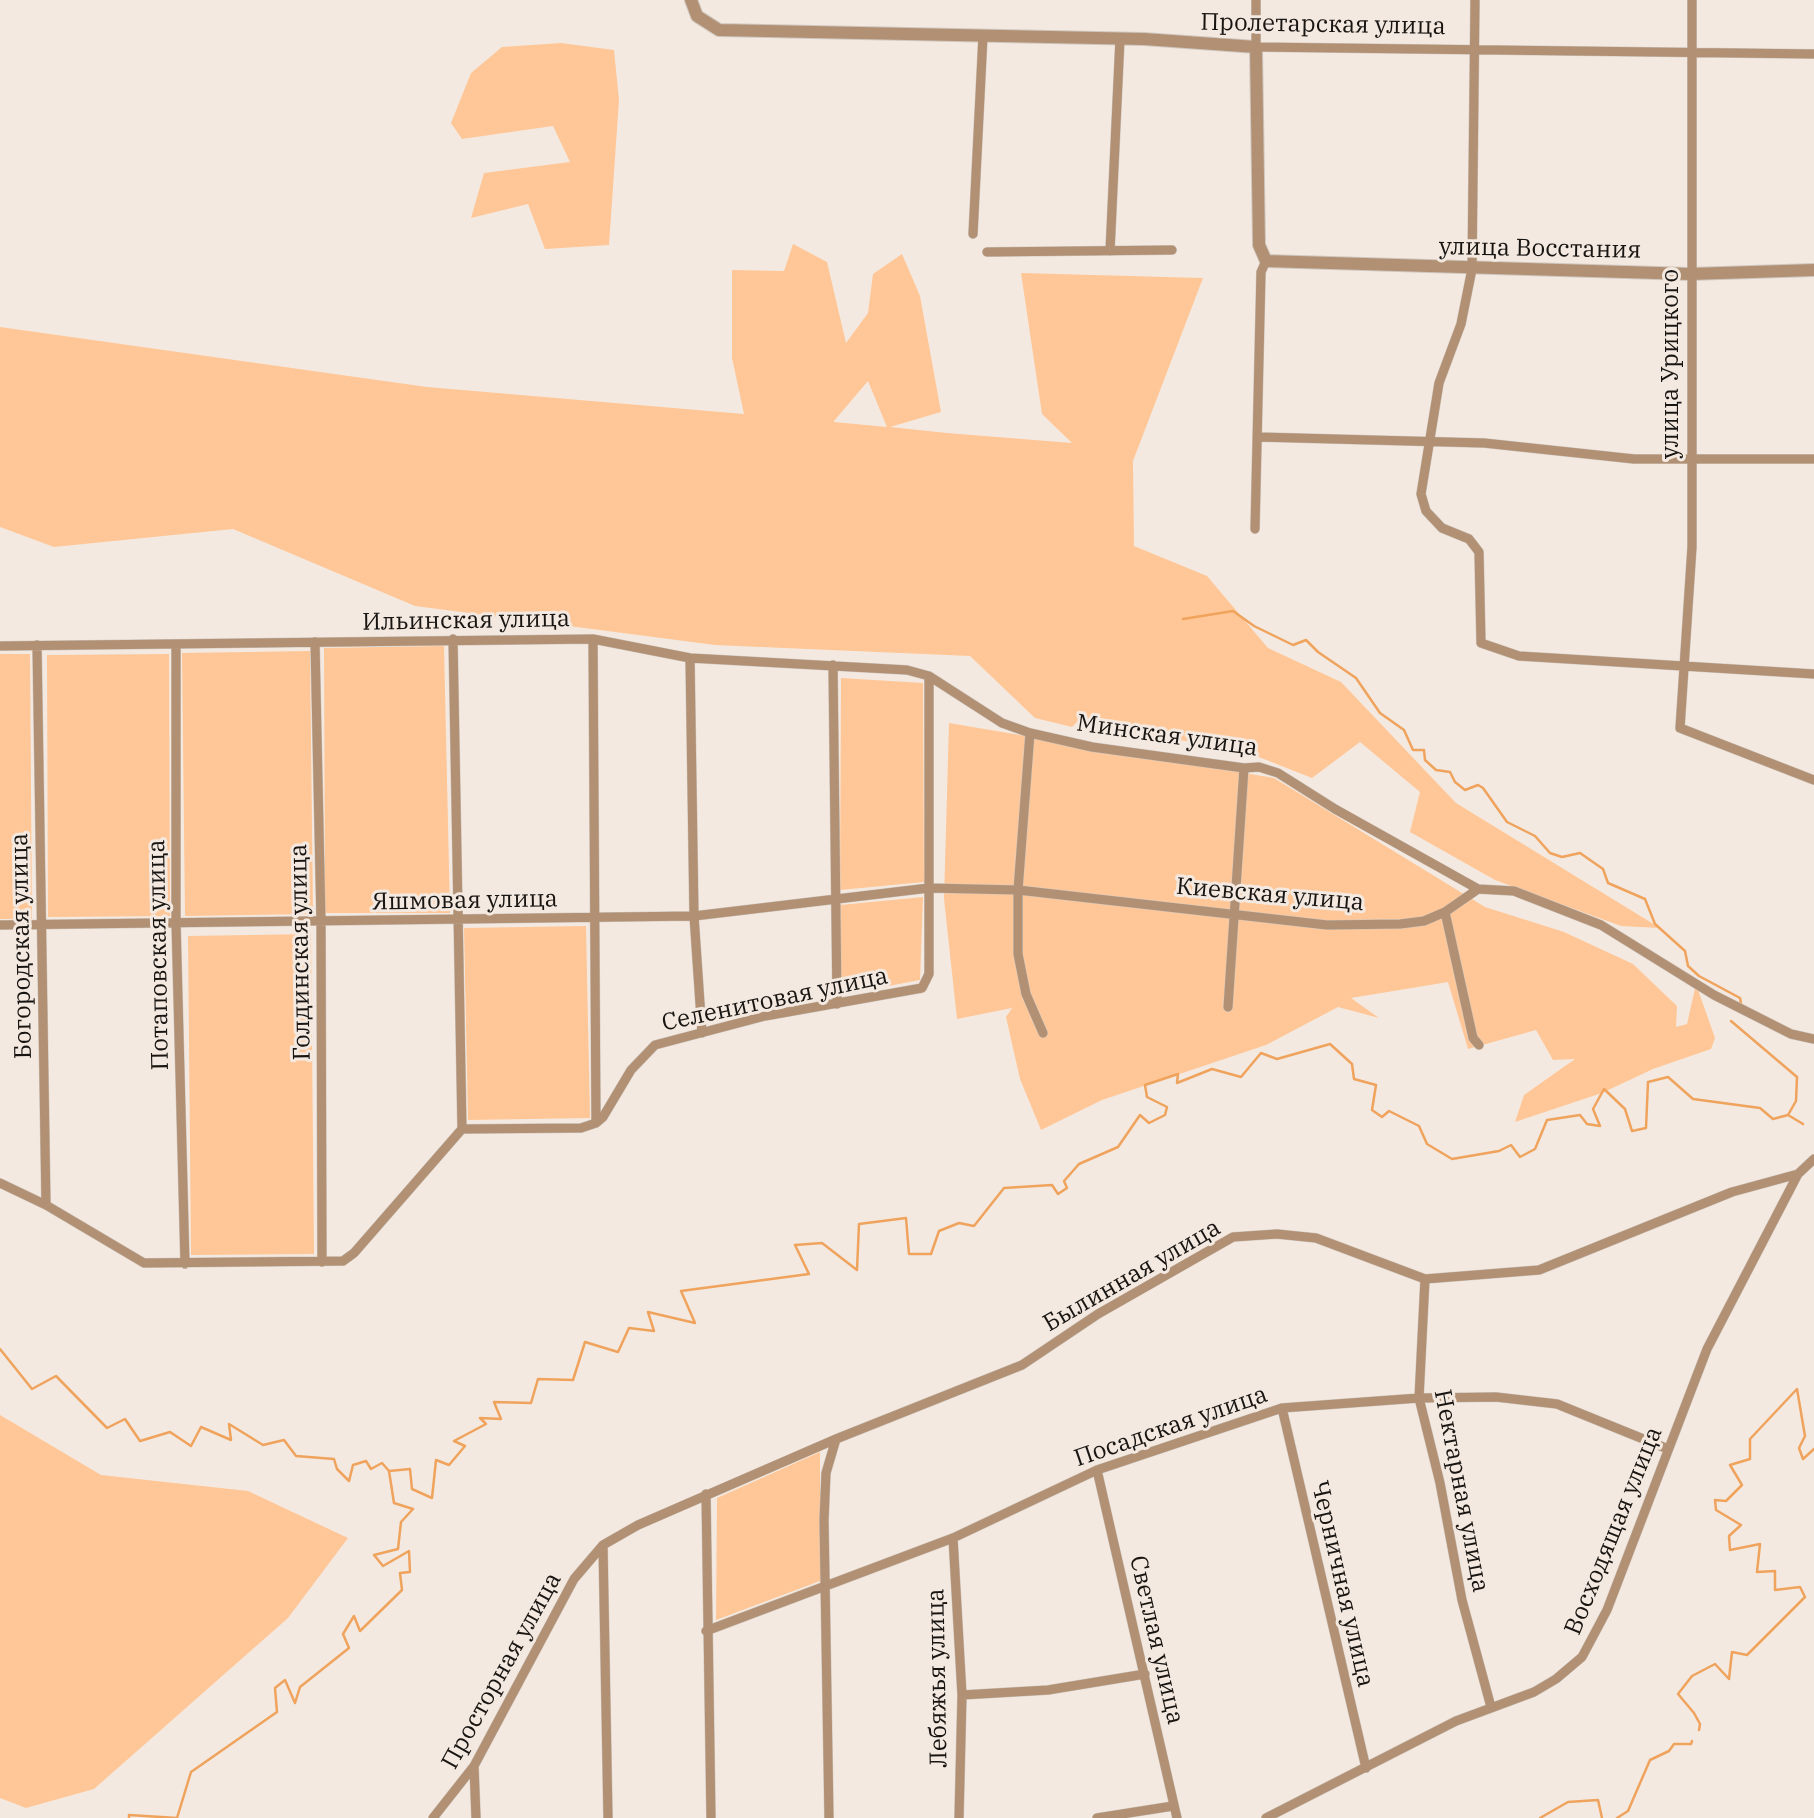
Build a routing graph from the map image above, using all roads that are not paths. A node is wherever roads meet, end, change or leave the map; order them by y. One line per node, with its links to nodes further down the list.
1 (691, 0): 5 (street, Пролетарская улица)
2 (1256, 0): 7 (street)
3 (1475, 0): 8 (street)
4 (1692, 0): 9 (street, улица Урицкого)
5 (983, 36): 6 (street, Пролетарская улица); 11 (street)
6 (1120, 39): 7 (street, Пролетарская улица); 13 (street)
7 (1256, 47): 8 (street, Пролетарская улица); 15 (street)
8 (1476, 49): 9 (street, Пролетарская улица); 16 (street)
9 (1692, 52): 10 (street, Пролетарская улица); 18 (street, улица Урицкого)
10 (1814, 54)
11 (973, 234)
12 (1172, 250): 13 (street)
13 (1110, 251): 14 (street)
14 (987, 252)
15 (1265, 261): 16 (street, улица Восстания); 19 (street)
16 (1472, 269): 18 (street, улица Восстания); 20 (street)
17 (1814, 270): 18 (street, улица Восстания)
18 (1690, 275): 21 (street, улица Урицкого)
19 (1259, 437): 20 (street); 23 (street)
20 (1430, 444): 21 (street); 32 (street)
21 (1691, 458): 22 (street); 32 (street, улица Урицкого)
22 (1814, 458)
23 (1255, 529)
24 (453, 639): 25 (street, Ильинская улица); 26 (street, Ильинская улица); 46 (street)
25 (593, 639): 30 (street, Ильинская улица); 45 (street)
26 (315, 642): 28 (street, Ильинская улица); 48 (street, Голдинская улица)
27 (37, 645): 28 (street, Ильинская улица); 29 (street, Ильинская улица); 50 (street, Богородская улица)
28 (176, 645): 47 (street, Потаповская улица)
29 (0, 646)
30 (690, 658): 31 (street, Ильинская улица); 44 (street)
31 (833, 665): 34 (street, Ильинская улица); 41 (street)
32 (1685, 666): 33 (street); 37 (street, улица Урицкого)
33 (1814, 674)
34 (929, 676): 35 (street, Минская улица); 38 (street)
35 (1030, 733): 36 (street, Минская улица); 39 (street)
36 (1244, 768): 40 (street, Минская улица); 43 (street)
37 (1814, 780)
38 (929, 888): 39 (street, Киевская улица); 41 (street, Яшмовая улица); 51 (street, Селенитовая улица)
39 (1018, 890): 43 (street, Киевская улица); 54 (street)
40 (1478, 890): 42 (street, Киевская улица); 55 (street)
41 (834, 899): 44 (street, Яшмовая улица); 51 (street)
42 (1445, 912): 43 (street, Киевская улица); 56 (street)
43 (1233, 915): 52 (street)
44 (694, 916): 45 (street, Яшмовая улица); 53 (street)
45 (595, 918): 46 (street, Яшмовая улица); 57 (street)
46 (457, 920): 48 (street, Яшмовая улица); 58 (street)
47 (176, 922): 48 (street, Яшмовая улица); 50 (street, Яшмовая улица); 64 (street, Потаповская улица)
48 (321, 922): 63 (street, Голдинская улица)
49 (0, 925): 50 (street, Яшмовая улица)
50 (41, 925): 62 (street, Богородская улица)
51 (836, 1004): 53 (street, Селенитовая улица)
52 (1228, 1007)
53 (702, 1033): 57 (street, Селенитовая улица)
54 (1043, 1033)
55 (1814, 1039)
56 (1479, 1045)
57 (596, 1123): 58 (street)
58 (462, 1129): 63 (street)
59 (1814, 1159): 60 (street, Былинная улица)
60 (1798, 1174): 65 (street, Былинная улица); 69 (street, Восходящая улица)
61 (0, 1183): 62 (street)
62 (46, 1205): 64 (street)
63 (322, 1262): 64 (street)
64 (185, 1264)
65 (1425, 1279): 66 (street, Нектарная улица); 68 (street, Былинная улица)
66 (1419, 1398): 67 (street, Посадская улица); 69 (street, Посадская улица); 78 (street, Нектарная улица)
67 (1282, 1408): 70 (street, Посадская улица); 80 (street, Черничная улица)
68 (836, 1440): 71 (street, Просторная улица); 74 (street)
69 (1668, 1449): 78 (street, Восходящая улица)
70 (1097, 1470): 72 (street, Посадская улица); 76 (street, Светлая улица)
71 (706, 1494): 73 (street, Просторная улица); 75 (street)
72 (953, 1538): 74 (street, Посадская улица); 77 (street, Лебяжья улица)
73 (603, 1545): 79 (street, Просторная улица); 84 (street)
74 (825, 1587): 75 (street, Посадская улица); 86 (street)
75 (706, 1632): 85 (street)
76 (1145, 1674): 77 (street); 81 (street, Светлая улица)
77 (962, 1695): 87 (street, Лебяжья улица)
78 (1491, 1707): 80 (street, Восходящая улица)
79 (474, 1766): 82 (street, Просторная улица); 83 (street)
80 (1366, 1768): 90 (street, Восходящая улица)
81 (1173, 1806): 88 (street); 89 (street, Светлая улица)
82 (433, 1818)
83 (476, 1818)
84 (608, 1818)
85 (712, 1818)
86 (829, 1818)
87 (959, 1818)
88 (1097, 1818)
89 (1177, 1818)
90 (1266, 1818)

